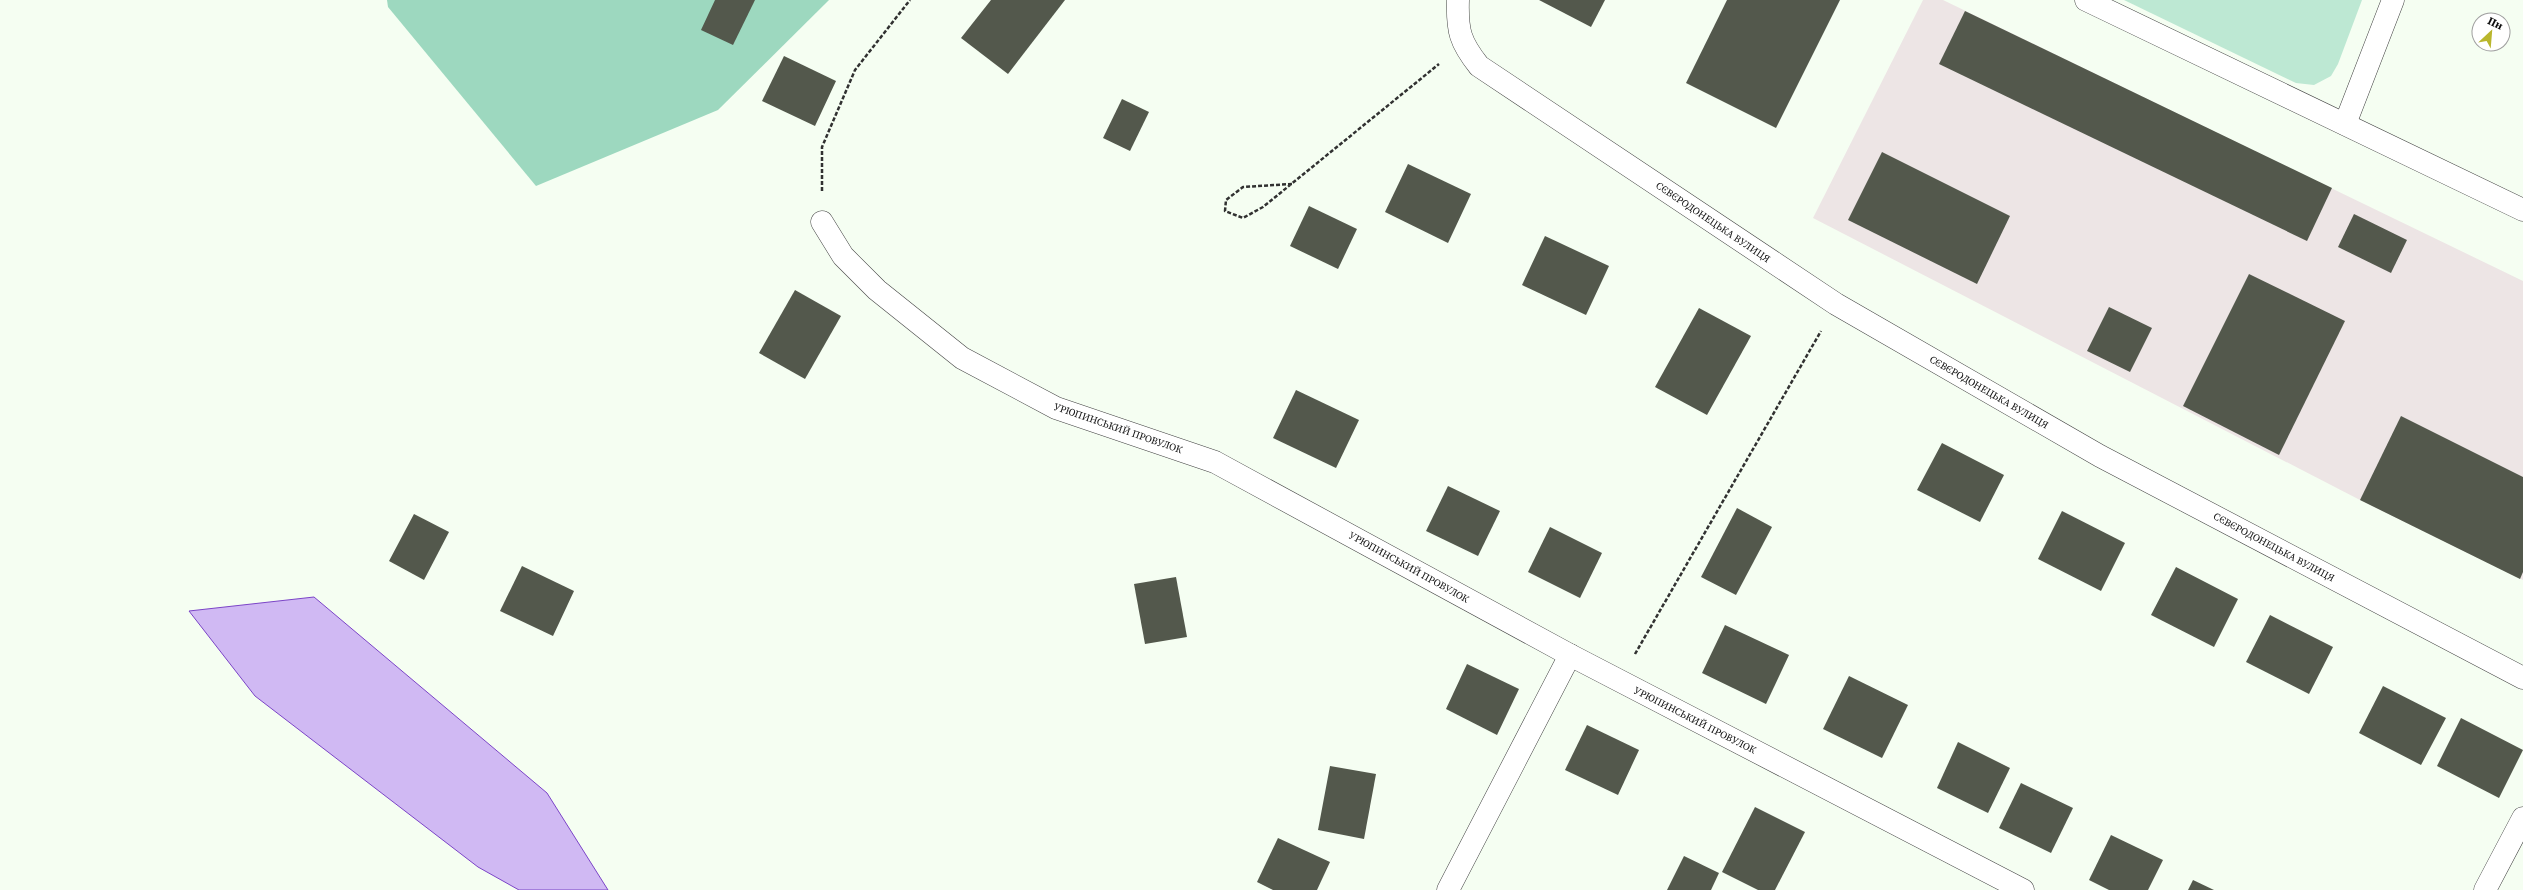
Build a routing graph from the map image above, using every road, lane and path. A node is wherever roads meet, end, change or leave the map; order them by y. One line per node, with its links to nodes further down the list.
1 (910, 0): 9 (path)
2 (1458, 0): 5 (street)
3 (2086, 0): 6 (street)
4 (2393, 0): 6 (street)
5 (1462, 44): 7 (path); 10 (street, СЄВЄРОДОНЕЦЬКА ВУЛИЦЯ)
6 (2345, 124): 8 (street)
7 (1292, 184): 7 (path)
8 (2523, 210)
9 (822, 222): 11 (street, УРЮПИНСЬКИЙ ПРОВУЛОК)
10 (1836, 304): 12 (street, СЄВЄРОДОНЕЦЬКА ВУЛИЦЯ); 13 (path)
11 (1570, 655): 13 (street, УРЮПИНСЬКИЙ ПРОВУЛОК); 15 (street)
12 (2523, 678)
13 (1619, 680): 16 (street, УРЮПИНСЬКИЙ ПРОВУЛОК)
14 (2523, 818): 17 (street)
15 (1448, 890)
16 (2023, 890)
17 (2484, 890)

